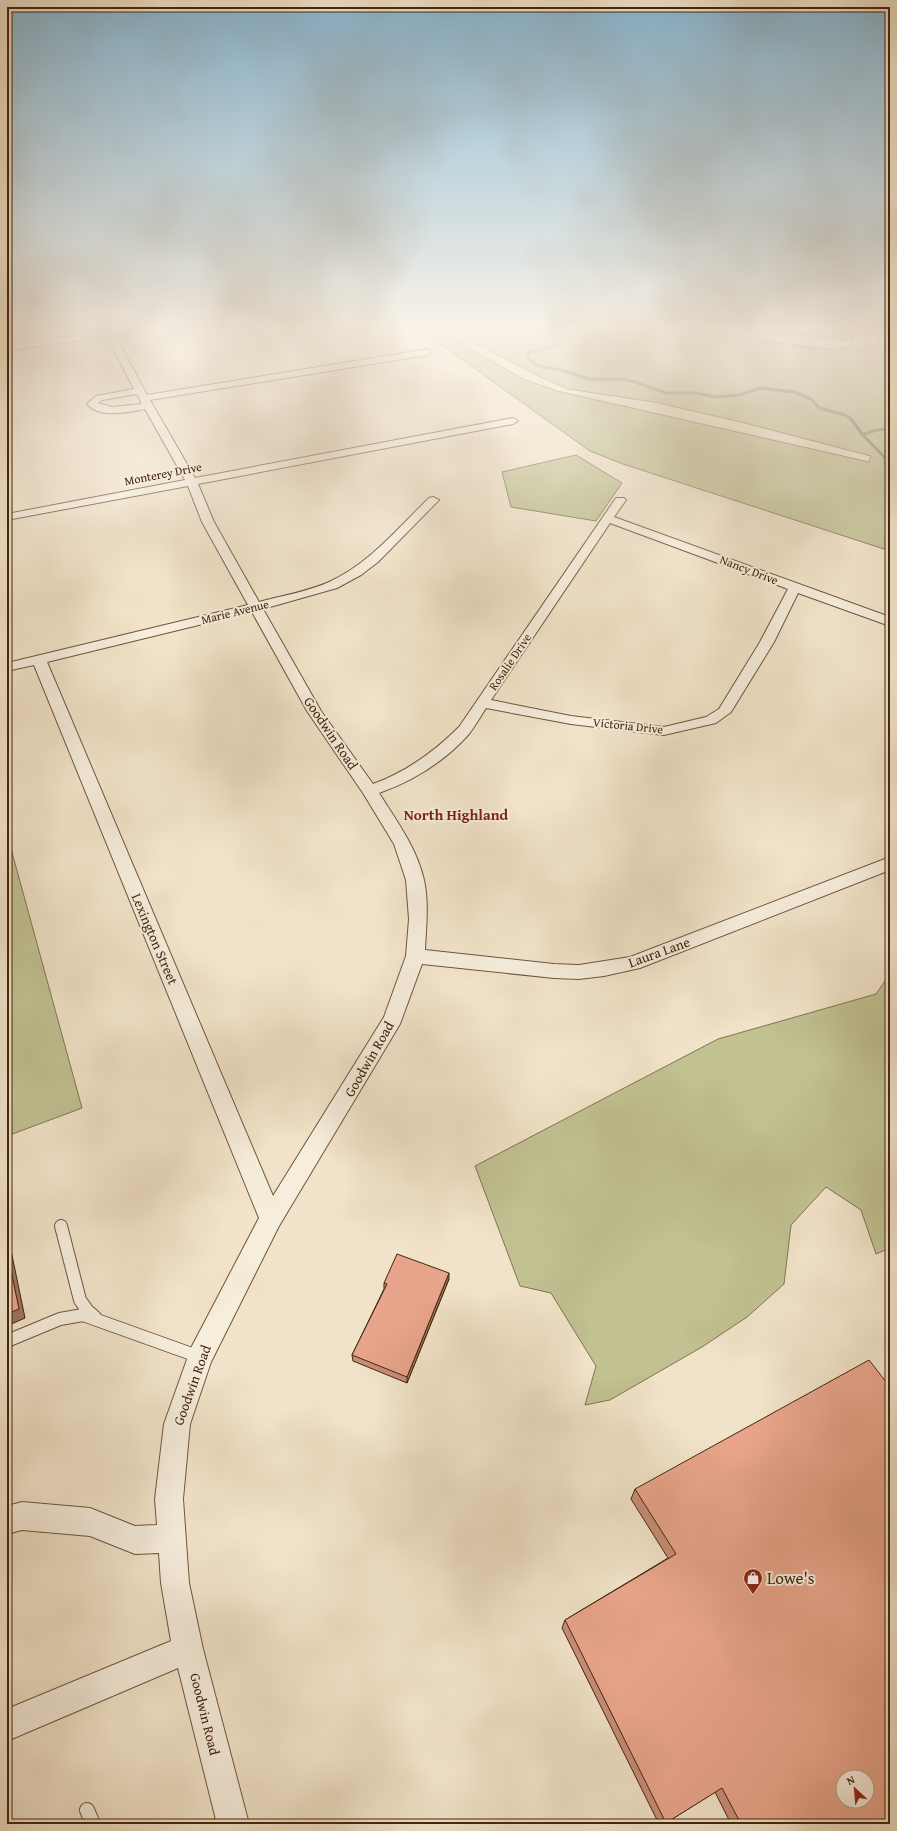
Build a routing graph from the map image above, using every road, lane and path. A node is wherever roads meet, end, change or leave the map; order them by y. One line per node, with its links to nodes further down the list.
1 (154, 415): 3 (street, Goodwin Road)
2 (512, 422): 3 (street, Monterey Drive)
3 (191, 481): 6 (street, Monterey Drive); 9 (street, Goodwin Road)
4 (433, 500): 9 (street, Marie Avenue)
5 (620, 500): 7 (street, Rosalie Drive)
6 (7, 517)
7 (607, 518): 8 (street, Nancy Drive); 13 (street, Rosalie Drive)
8 (795, 587): 10 (street, Nancy Drive); 13 (street, Victoria Drive)
9 (256, 607): 11 (street, Marie Avenue); 14 (street, Goodwin Road)
10 (890, 622)
11 (39, 660): 12 (street, Marie Avenue); 17 (street, Lexington Street)
12 (7, 667)
13 (483, 703): 14 (street, Rosalie Drive)
14 (370, 790): 16 (street, Goodwin Road)
15 (890, 863): 16 (street, Laura Lane)
16 (415, 956): 17 (street, Goodwin Road)
17 (271, 1219): 21 (street, Goodwin Road)
18 (61, 1226): 19 (lane)
19 (98, 1319): 20 (lane); 21 (lane)
20 (7, 1341)
21 (200, 1357): 23 (street, Goodwin Road)
22 (7, 1520): 23 (street)
23 (171, 1539): 24 (street, Goodwin Road)
24 (188, 1649): 25 (street); 26 (street, Goodwin Road)
25 (7, 1725)
26 (233, 1824)

